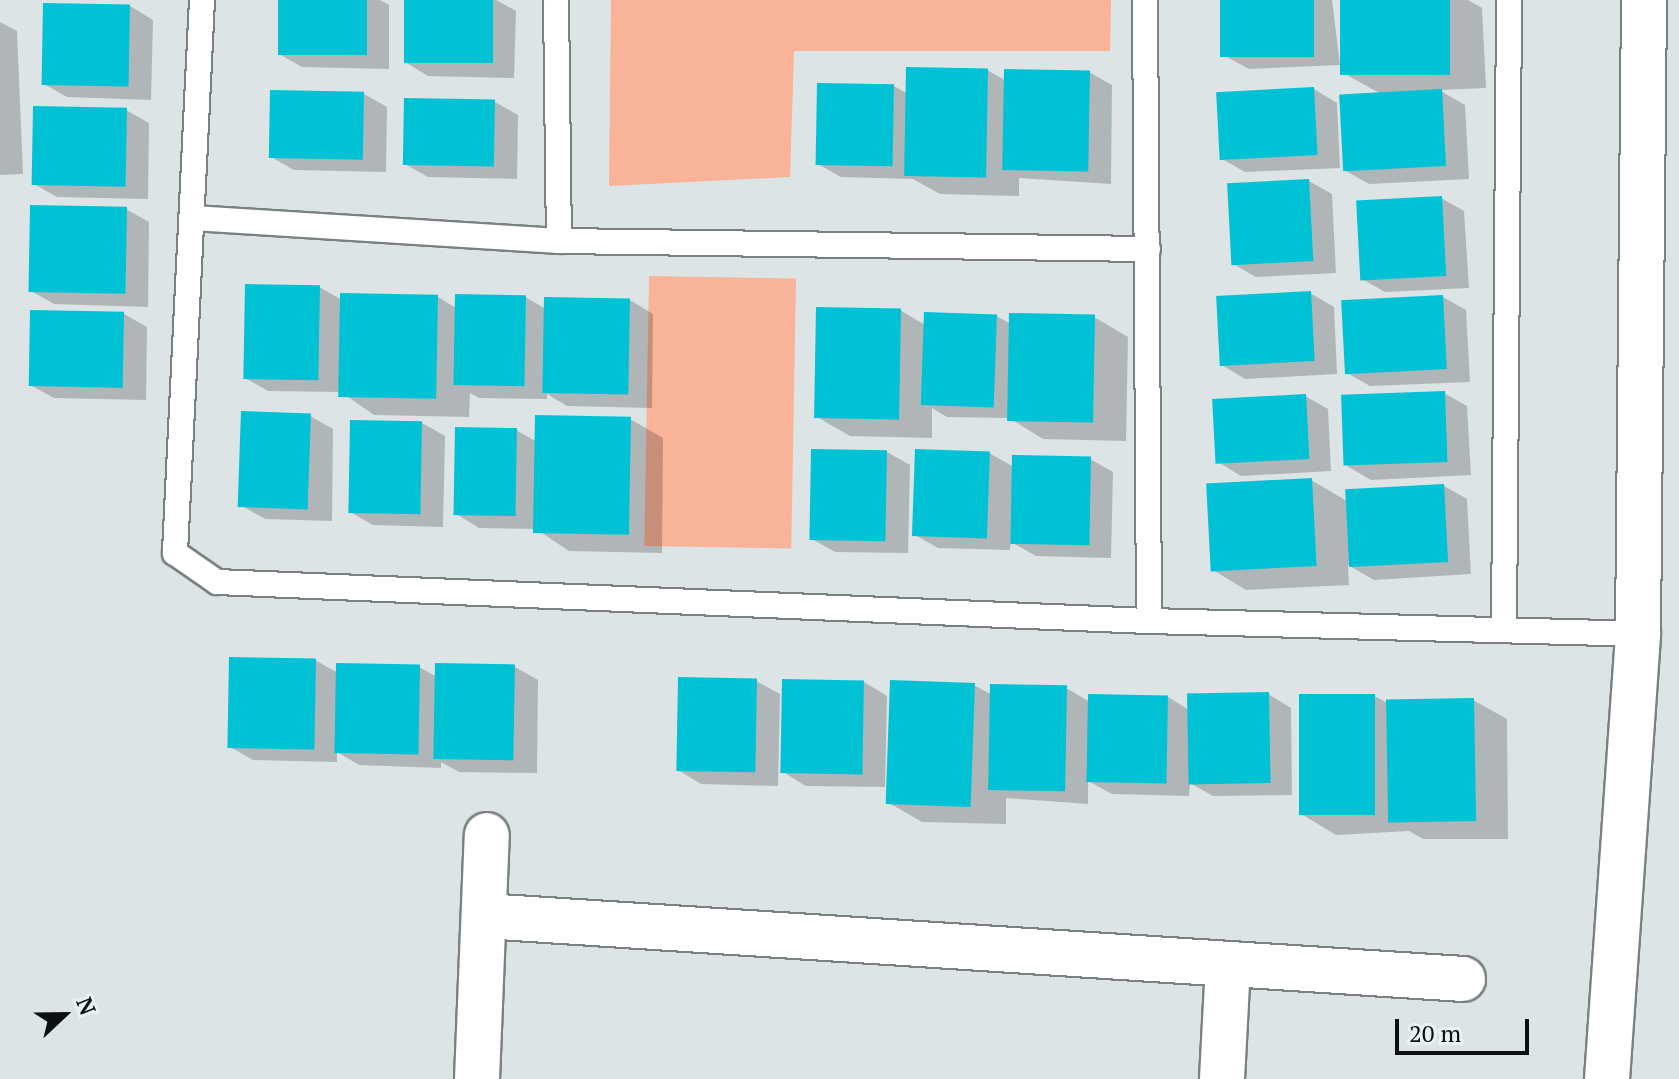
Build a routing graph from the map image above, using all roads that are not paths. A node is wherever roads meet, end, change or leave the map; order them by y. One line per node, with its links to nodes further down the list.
1 (202, 0): 6 (lane)
2 (556, 0): 7 (lane)
3 (1145, 0): 8 (lane)
4 (1509, 0): 10 (lane)
5 (1644, 0): 11 (street)
6 (193, 218): 7 (lane); 9 (lane)
7 (559, 241): 8 (lane)
8 (1148, 249): 9 (lane)
9 (1149, 621): 10 (lane)
10 (1504, 629): 11 (lane)
11 (1638, 634): 18 (street)
12 (487, 835): 13 (street)
13 (484, 916): 14 (street); 16 (street)
14 (1228, 964): 15 (street); 17 (street)
15 (1463, 979)
16 (477, 1079)
17 (1222, 1079)
18 (1607, 1079)

